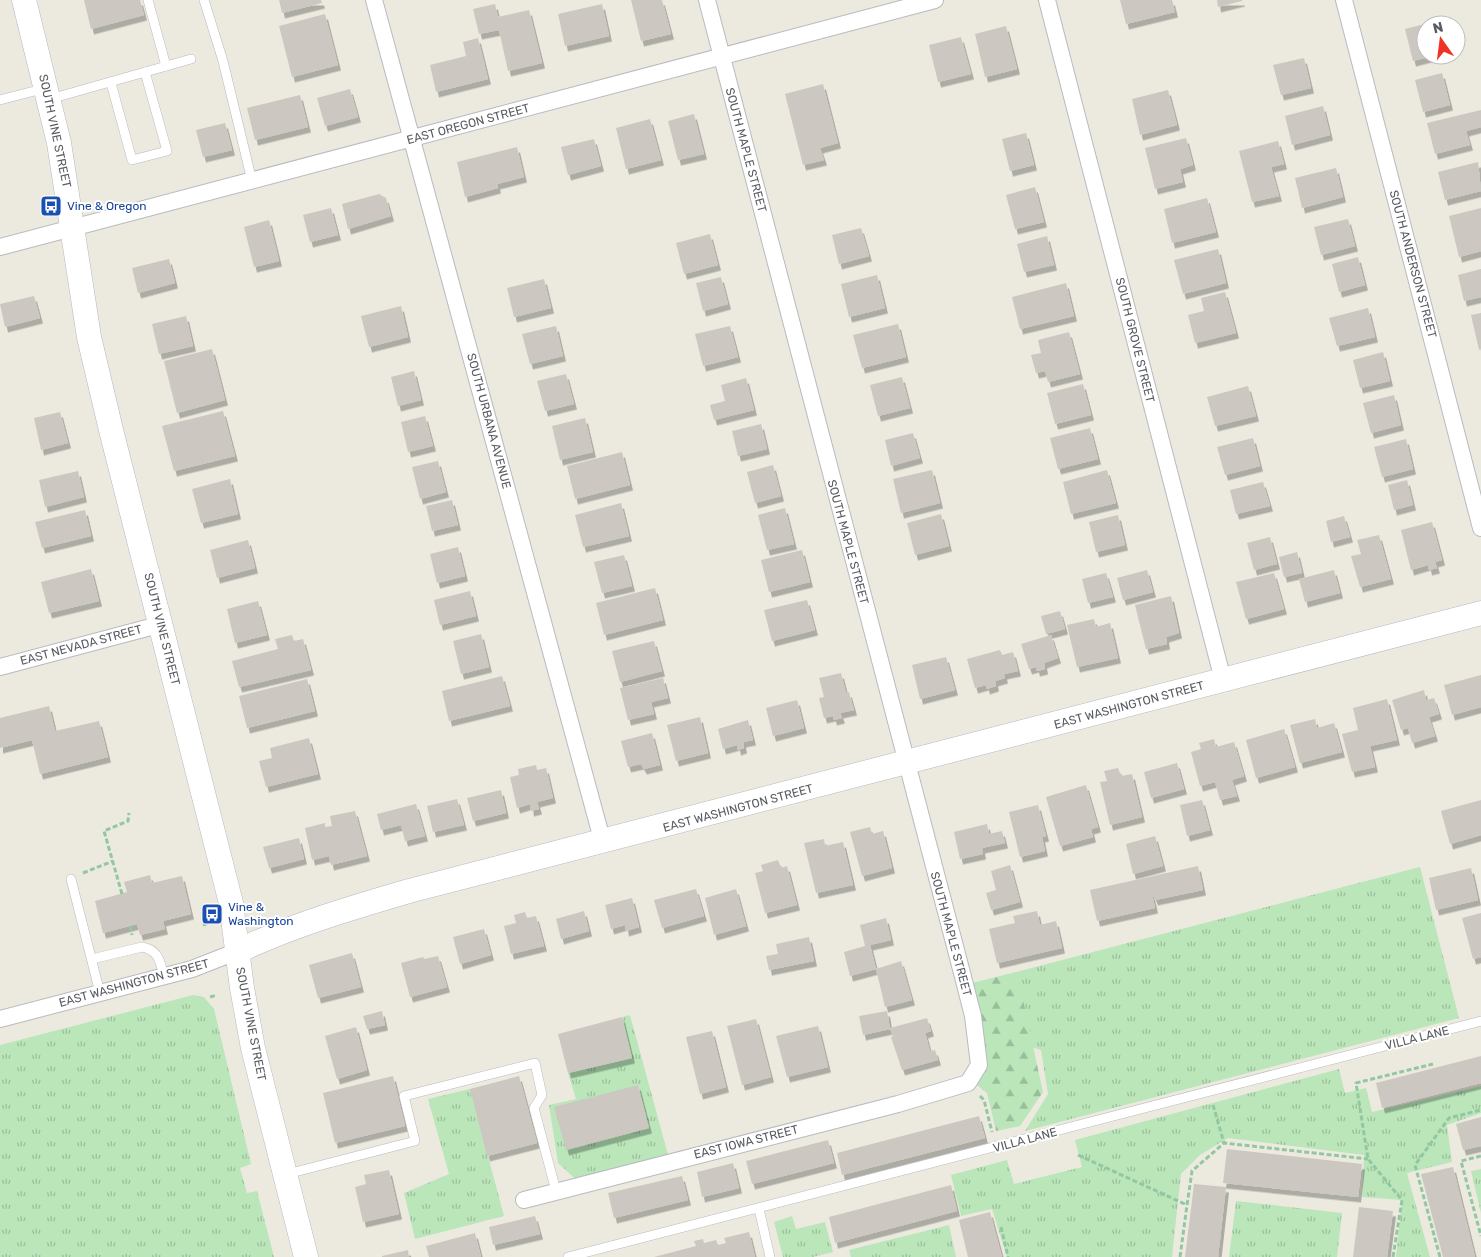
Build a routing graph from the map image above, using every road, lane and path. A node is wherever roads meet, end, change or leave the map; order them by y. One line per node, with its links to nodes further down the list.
1 (24, 0): 14 (main road, SOUTH VINE STREET)
2 (148, 0): 11 (lane)
3 (204, 0): 17 (lane)
4 (374, 0): 16 (street, SOUTH URBANA AVENUE)
5 (707, 0): 9 (street, SOUTH MAPLE STREET)
6 (935, 0): 9 (street, EAST OREGON STREET)
7 (1047, 0): 24 (street, SOUTH GROVE STREET)
8 (1344, 0): 20 (street, SOUTH ANDERSON STREET)
9 (722, 57): 16 (street, EAST OREGON STREET); 25 (street, SOUTH MAPLE STREET)
10 (191, 60): 11 (lane)
11 (166, 66): 12 (lane)
12 (145, 72): 13 (lane); 13 (lane)
13 (111, 83): 14 (lane)
14 (48, 94): 15 (lane); 18 (main road, SOUTH VINE STREET)
15 (0, 100)
16 (413, 139): 17 (street, EAST OREGON STREET); 27 (street, SOUTH URBANA AVENUE)
17 (252, 181): 18 (street, EAST OREGON STREET)
18 (73, 228): 19 (street, EAST OREGON STREET); 22 (main road, SOUTH VINE STREET)
19 (0, 247)
20 (1481, 528)
21 (1481, 613): 24 (main road, EAST WASHINGTON STREET)
22 (162, 624): 23 (street, EAST NEVADA STREET); 33 (main road, SOUTH VINE STREET)
23 (0, 667)
24 (1223, 680): 25 (main road, EAST WASHINGTON STREET)
25 (906, 764): 27 (main road, EAST WASHINGTON STREET); 42 (street, SOUTH MAPLE STREET)
26 (129, 813): 28 (path)
27 (603, 843): 33 (main road, EAST WASHINGTON STREET)
28 (112, 861): 29 (path); 30 (path)
29 (71, 879): 34 (lane)
30 (122, 894)
31 (212, 922): 32 (path)
32 (203, 925)
33 (238, 951): 35 (street, EAST WASHINGTON STREET); 50 (main road, SOUTH VINE STREET)
34 (92, 959): 35 (lane); 36 (lane)
35 (164, 976): 36 (street, EAST WASHINGTON STREET)
36 (100, 993): 39 (street, EAST WASHINGTON STREET)
37 (217, 995): 38 (path)
38 (210, 997)
39 (0, 1019)
40 (1481, 1021): 43 (lane, VILLA LANE)
41 (1433, 1064): 49 (path)
42 (968, 1083): 46 (path); 51 (street, EAST IOWA STREET)
43 (1210, 1092): 45 (path); 46 (lane, VILLA LANE)
44 (1481, 1110): 63 (path)
45 (1224, 1143): 49 (path); 53 (path)
46 (996, 1147): 54 (lane, VILLA LANE)
47 (1078, 1155): 53 (path)
48 (1481, 1156): 56 (path)
49 (1368, 1159): 62 (path)
50 (284, 1175): 51 (lane); 57 (main road, SOUTH VINE STREET)
51 (556, 1192): 52 (street, EAST IOWA STREET)
52 (524, 1200)
53 (1187, 1205): 61 (path)
54 (759, 1209): 58 (lane, VILLA LANE); 59 (lane)
55 (1001, 1227): 60 (path)
56 (1481, 1236)
57 (306, 1257)
58 (568, 1257)
59 (770, 1257)
60 (1008, 1257)
61 (1180, 1257)
62 (1393, 1257)
63 (1440, 1257)

